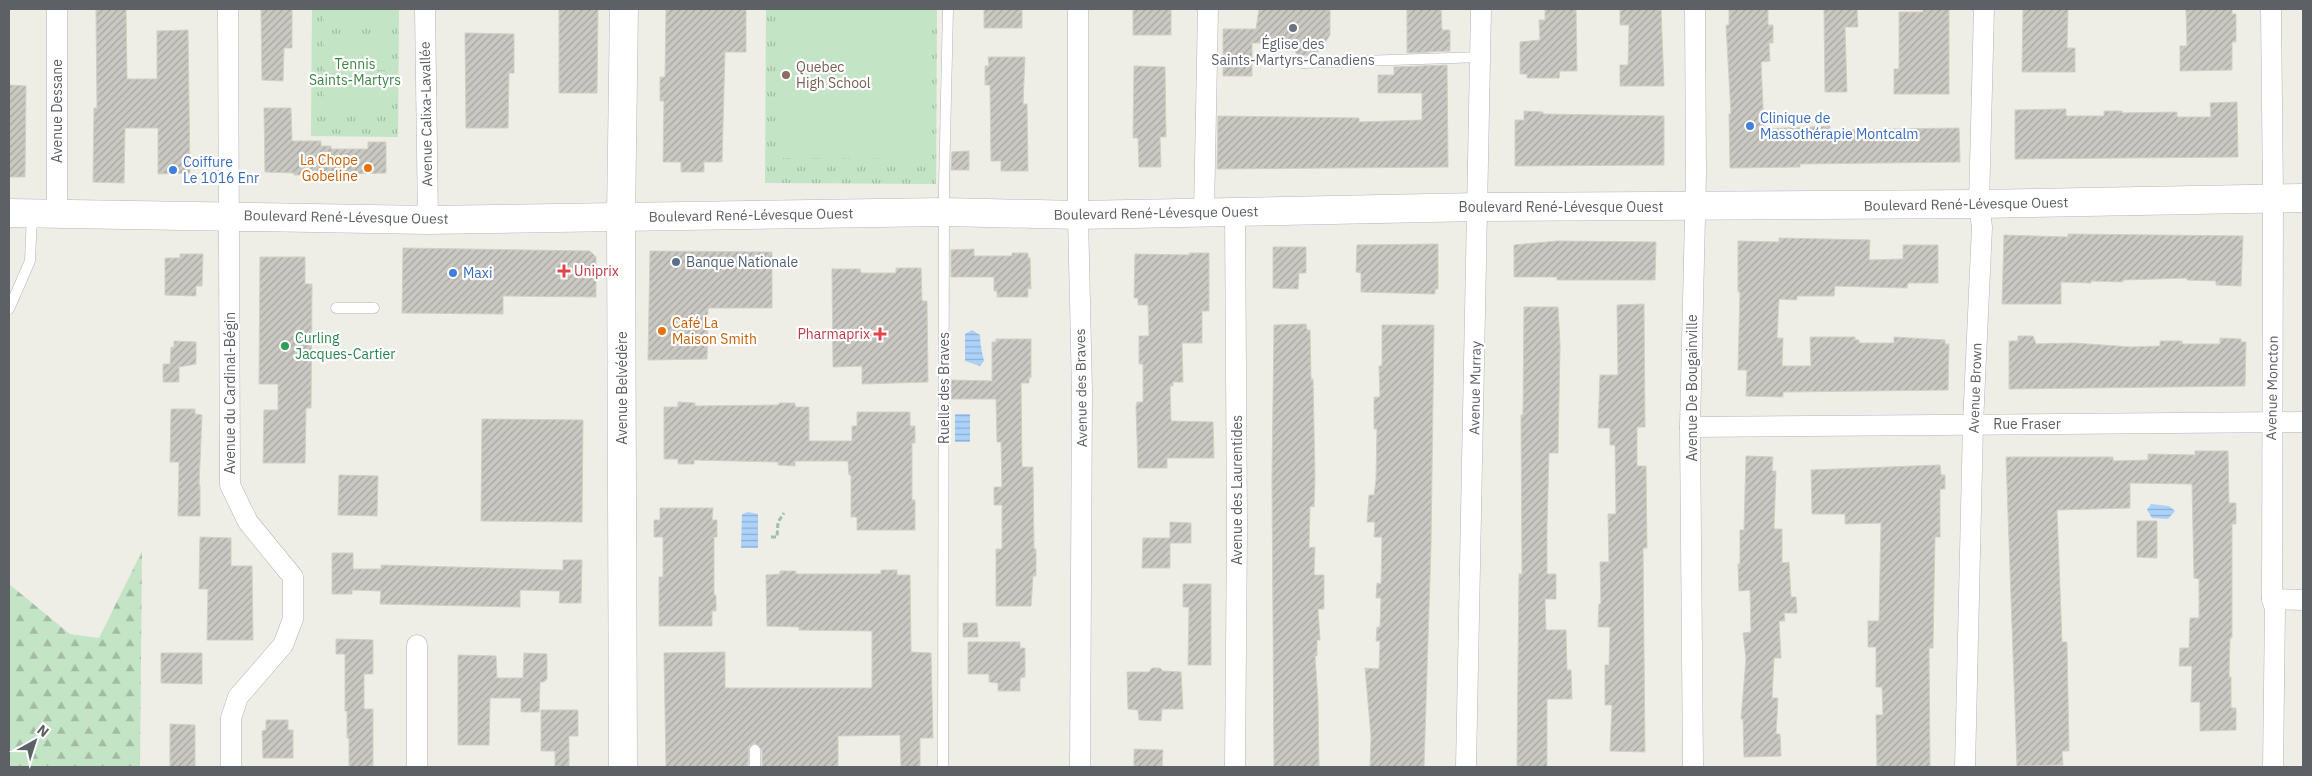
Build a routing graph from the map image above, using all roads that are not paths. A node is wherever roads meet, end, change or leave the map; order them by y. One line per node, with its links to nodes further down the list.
1 (57, 9): 20 (street, Avenue Dessane)
2 (228, 9): 23 (street, Avenue du Cardinal-Bégin)
3 (425, 9): 26 (street, Avenue Calixa-Lavallée)
4 (624, 9): 25 (main road, Avenue Belvédère)
5 (948, 9): 19 (lane, Ruelle des Braves)
6 (1078, 9): 24 (street, Avenue des Braves)
7 (1208, 9): 21 (street)
8 (1482, 9): 12 (street, Avenue Murray)
9 (1695, 9): 18 (street, Avenue De Bougainville)
10 (1984, 9): 16 (street, Avenue Brown)
11 (2271, 9): 14 (street, Avenue Moncton)
12 (1481, 57): 13 (lane); 17 (street, Avenue Murray)
13 (1302, 63)
14 (2273, 198): 15 (main road, Boulevard René-Lévesque Ouest); 16 (main road, Boulevard René-Lévesque Ouest); 30 (street, Avenue Moncton)
15 (2303, 198)
16 (1980, 204): 18 (main road, Boulevard René-Lévesque Ouest); 32 (street, Avenue Brown)
17 (1479, 207): 18 (main road, Boulevard René-Lévesque Ouest); 22 (main road, Boulevard René-Lévesque Ouest); 45 (street, Avenue Murray)
18 (1693, 207): 33 (street, Avenue De Bougainville)
19 (944, 212): 24 (main road, Boulevard René-Lévesque Ouest); 25 (main road, Boulevard René-Lévesque Ouest); 42 (lane, Ruelle des Braves)
20 (33, 213): 23 (main road, Boulevard René-Lévesque Ouest); 29 (lane)
21 (1204, 213): 22 (main road, Boulevard René-Lévesque Ouest); 24 (main road, Boulevard René-Lévesque Ouest)
22 (1235, 213): 44 (street, Avenue des Laurentides)
23 (229, 215): 26 (main road, Boulevard René-Lévesque Ouest); 38 (street, Avenue du Cardinal-Bégin)
24 (1078, 215): 43 (street, Avenue des Braves)
25 (621, 217): 26 (main road, Boulevard René-Lévesque Ouest); 40 (main road, Avenue Belvédère)
26 (428, 220)
27 (336, 308): 28 (lane)
28 (374, 308)
29 (9, 309)
30 (2272, 422): 31 (street, Rue Fraser); 32 (street, Rue Fraser); 34 (street, Avenue Moncton)
31 (2303, 422)
32 (1974, 424): 33 (street, Rue Fraser); 47 (street, Avenue Brown)
33 (1690, 427): 46 (street, Avenue De Bougainville)
34 (2272, 599): 35 (street); 48 (street, Avenue Moncton)
35 (2303, 600)
36 (417, 645): 39 (street)
37 (755, 750): 41 (lane)
38 (231, 767)
39 (417, 767)
40 (622, 767)
41 (755, 767)
42 (943, 767)
43 (1080, 767)
44 (1235, 767)
45 (1466, 767)
46 (1693, 767)
47 (1966, 767)
48 (2273, 767)

